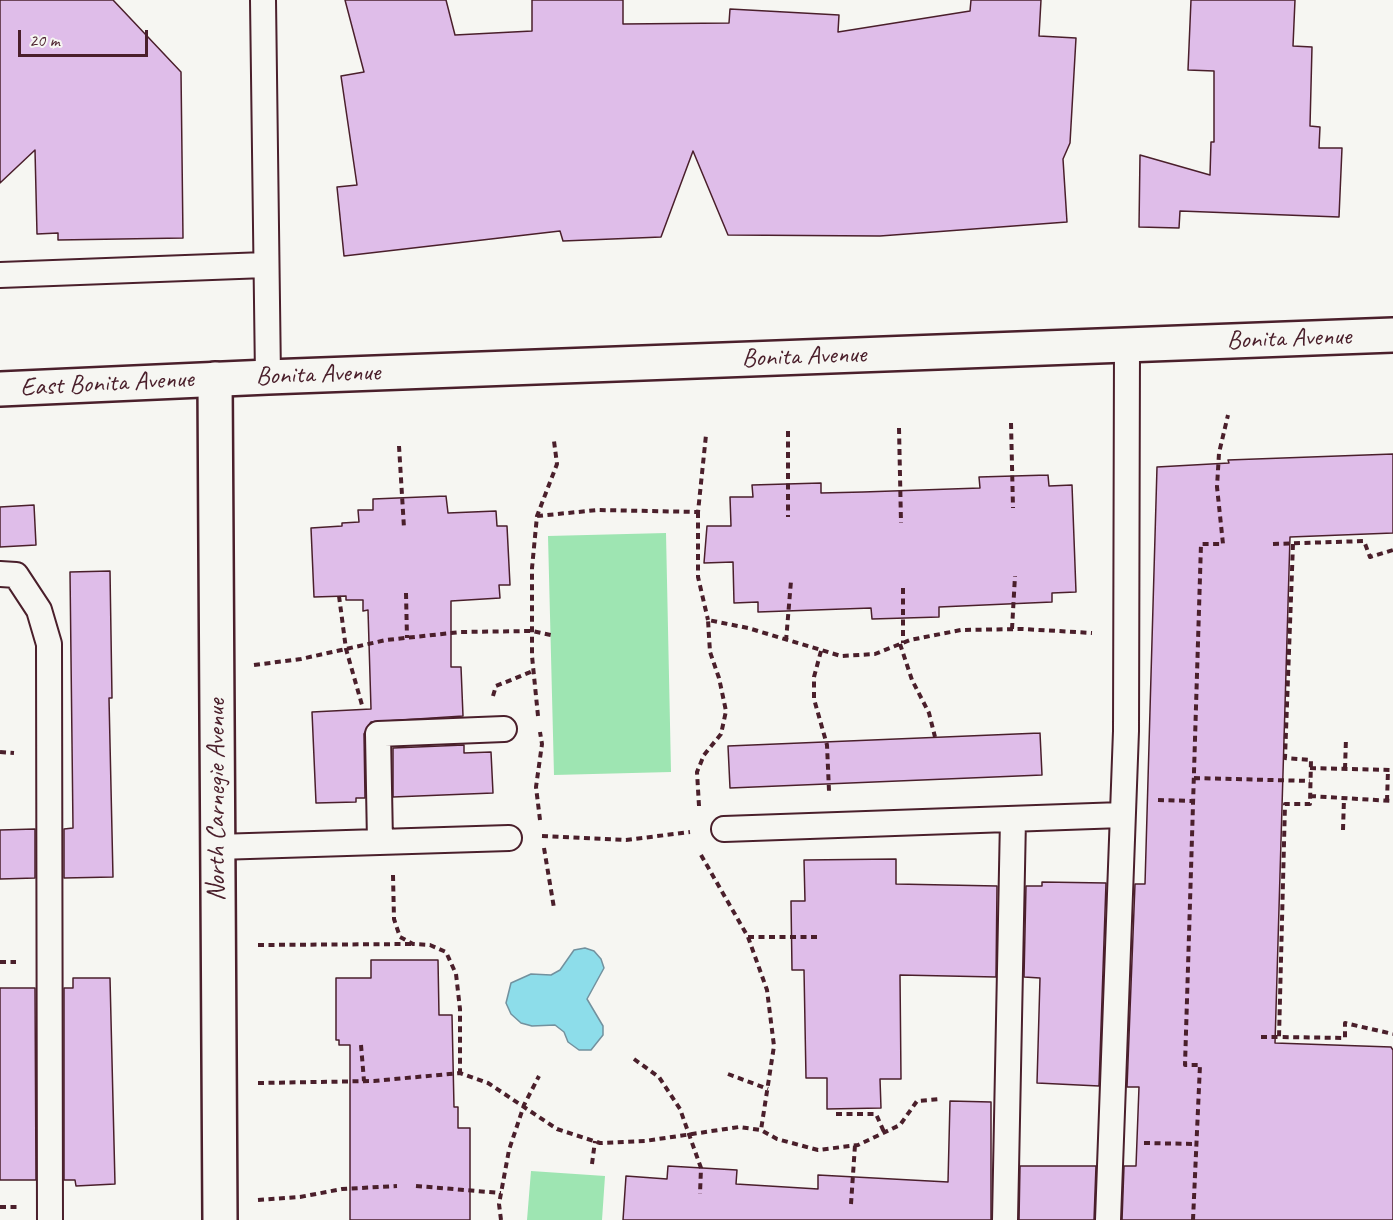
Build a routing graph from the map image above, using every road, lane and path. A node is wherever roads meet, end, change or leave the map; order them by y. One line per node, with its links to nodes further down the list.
1 (263, 0): 2 (lane)
2 (265, 265): 3 (lane); 6 (lane)
3 (0, 275)
4 (1393, 335): 5 (main road, Bonita Avenue)
5 (1127, 345): 6 (main road, Bonita Avenue); 35 (lane)
6 (268, 376): 7 (main road, Bonita Avenue)
7 (214, 380): 8 (main road, East Bonita Avenue); 64 (main road, North Carnegie Avenue)
8 (0, 389)
9 (1228, 415): 49 (path)
10 (1011, 423): 16 (path)
11 (899, 428): 20 (path)
12 (788, 431): 19 (path)
13 (706, 435): 17 (path)
14 (554, 441): 18 (path)
15 (399, 446): 21 (path)
16 (1013, 508)
17 (698, 512): 18 (path); 31 (path)
18 (537, 516): 33 (path)
19 (788, 517)
20 (901, 523)
21 (404, 528)
22 (1273, 544): 23 (path)
23 (1293, 544): 24 (path); 46 (path)
24 (1393, 550)
25 (0, 574): 98 (lane)
26 (1015, 576): 32 (path)
27 (791, 581): 37 (path)
28 (903, 588): 38 (path)
29 (406, 592): 36 (path)
30 (339, 596): 39 (path)
31 (708, 620): 37 (path); 60 (path)
32 (1012, 629): 35 (path); 38 (path)
33 (532, 631): 34 (path); 36 (path); 61 (path)
34 (550, 635)
35 (1126, 635): 55 (lane)
36 (407, 638): 39 (path)
37 (786, 641): 40 (path)
38 (901, 644): 40 (path); 44 (path)
39 (346, 649): 41 (path); 43 (path)
40 (821, 651): 57 (path)
41 (252, 665)
42 (504, 729): 43 (lane)
43 (378, 734): 63 (lane)
44 (935, 737)
45 (1346, 738): 47 (path)
46 (1310, 768): 47 (path); 50 (path)
47 (1345, 769): 48 (path)
48 (1390, 770): 53 (path)
49 (1194, 777): 50 (path); 89 (path)
50 (1310, 781): 51 (path)
51 (1310, 796): 52 (path); 72 (path)
52 (1344, 798): 53 (path); 59 (path)
53 (1387, 801): 54 (path)
54 (1393, 801)
55 (1122, 815): 56 (lane); 88 (lane)
56 (1013, 819): 57 (lane); 101 (lane)
57 (831, 825): 58 (lane)
58 (724, 829): 60 (path)
59 (1343, 830)
60 (700, 831): 61 (path); 66 (path)
61 (542, 836): 65 (path)
62 (509, 838): 63 (lane)
63 (386, 842): 64 (lane); 68 (path)
64 (217, 847): 99 (main road, North Carnegie Avenue)
65 (554, 908)
66 (748, 937): 67 (path); 80 (path)
67 (819, 937)
68 (413, 944): 69 (path); 75 (path)
69 (255, 945)
70 (1393, 1035): 72 (path)
71 (1261, 1037): 72 (path)
72 (1279, 1037)
73 (361, 1045): 78 (path)
74 (634, 1059): 86 (path)
75 (460, 1073): 78 (path); 82 (path)
76 (728, 1074): 80 (path)
77 (538, 1076): 82 (path)
78 (364, 1081): 79 (path)
79 (256, 1083)
80 (768, 1089): 84 (path)
81 (940, 1099): 85 (path)
82 (524, 1105): 87 (path); 94 (path)
83 (836, 1114): 85 (path)
84 (761, 1130): 86 (path); 90 (path)
85 (884, 1132): 90 (path)
86 (690, 1135): 87 (path); 95 (path)
87 (595, 1141): 91 (path)
88 (1110, 1142): 89 (path); 102 (lane)
89 (1197, 1144): 103 (path)
90 (855, 1145): 97 (path)
91 (592, 1164)
92 (397, 1186): 96 (path)
93 (416, 1186): 94 (path)
94 (501, 1193): 100 (path)
95 (700, 1194)
96 (258, 1200)
97 (851, 1204)
98 (51, 1220)
99 (220, 1220)
100 (501, 1220)
101 (1005, 1220)
102 (1108, 1220)
103 (1193, 1220)

